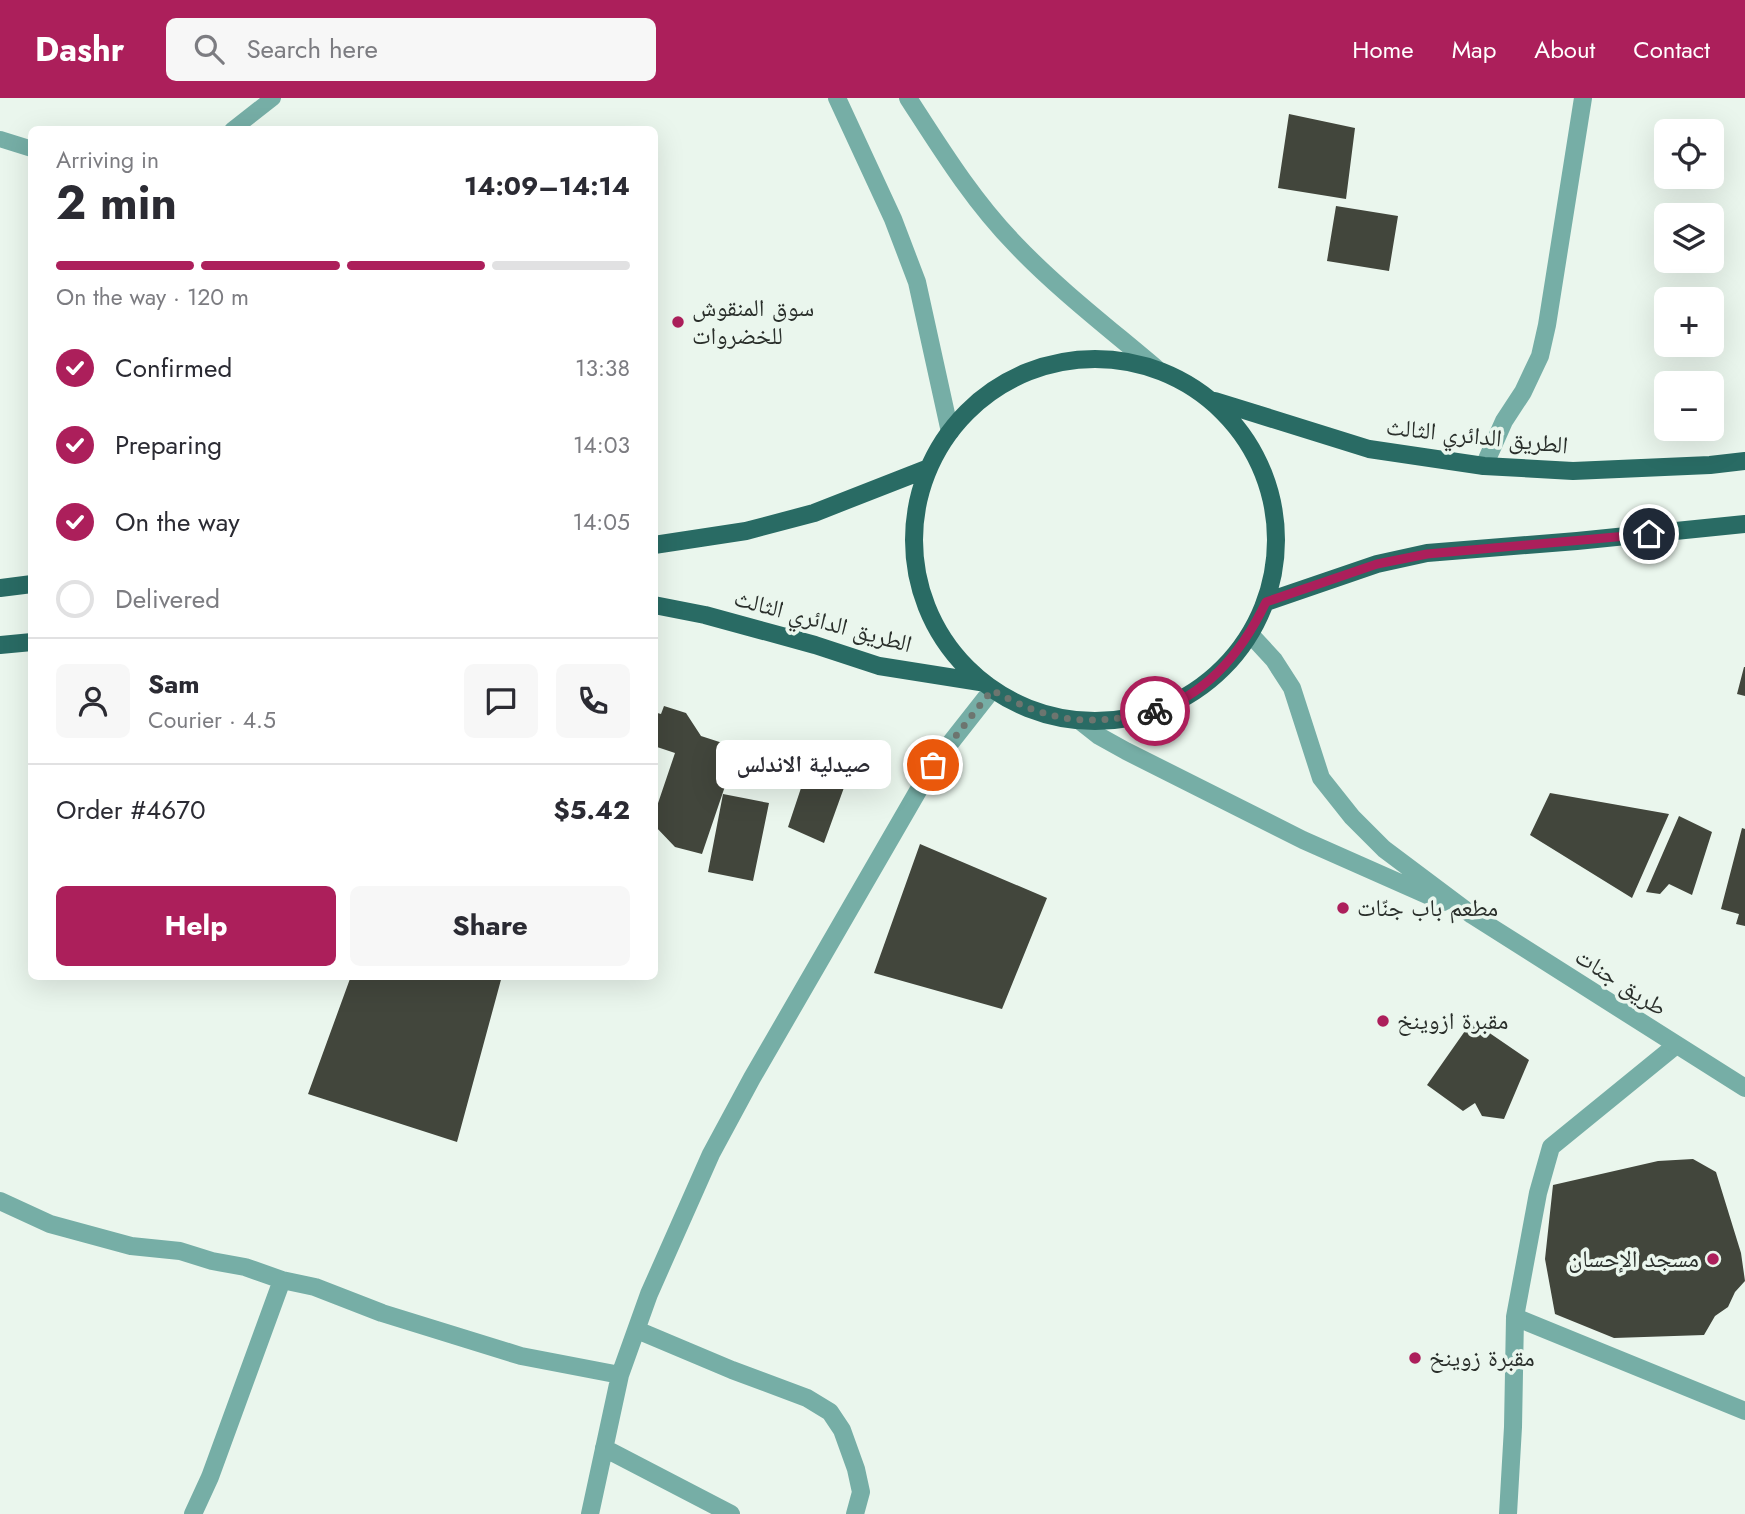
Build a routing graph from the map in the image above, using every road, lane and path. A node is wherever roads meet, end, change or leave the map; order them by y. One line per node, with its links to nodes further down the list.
1 (274, 98): 5 (lane)
2 (837, 98): 10 (street)
3 (908, 98): 8 (street)
4 (1582, 98): 12 (street)
5 (237, 126)
6 (0, 139): 7 (lane)
7 (28, 148)
8 (1157, 369): 9 (main road); 10 (main road)
9 (1212, 400): 12 (main road, الطريق الدائري الثالث); 18 (main road)
10 (950, 432): 13 (main road)
11 (1745, 461): 12 (main road, الطريق الدائري الثالث)
12 (1484, 466)
13 (929, 468): 15 (main road); 23 (main road)
14 (1745, 524): 18 (main road)
15 (658, 544)
16 (28, 584): 17 (main road)
17 (0, 588)
18 (1266, 602): 20 (main road)
19 (658, 606): 23 (main road, الطريق الدائري الثالث)
20 (1250, 634): 24 (main road); 25 (street)
21 (28, 642): 22 (main road)
22 (0, 645)
23 (986, 686): 24 (main road); 31 (street)
24 (1080, 721): 25 (street)
25 (1472, 915): 26 (street, طريق جنات)
26 (1675, 1046): 27 (street, طريق جنات); 30 (street)
27 (1745, 1088)
28 (0, 1201): 29 (street)
29 (282, 1280): 32 (street); 35 (street)
30 (1515, 1317): 33 (street); 39 (street)
31 (637, 1330): 32 (street); 38 (street)
32 (620, 1376): 34 (street)
33 (1745, 1411)
34 (604, 1448): 36 (street); 37 (street)
35 (193, 1514)
36 (590, 1514)
37 (731, 1514)
38 (855, 1514)
39 (1508, 1514)

